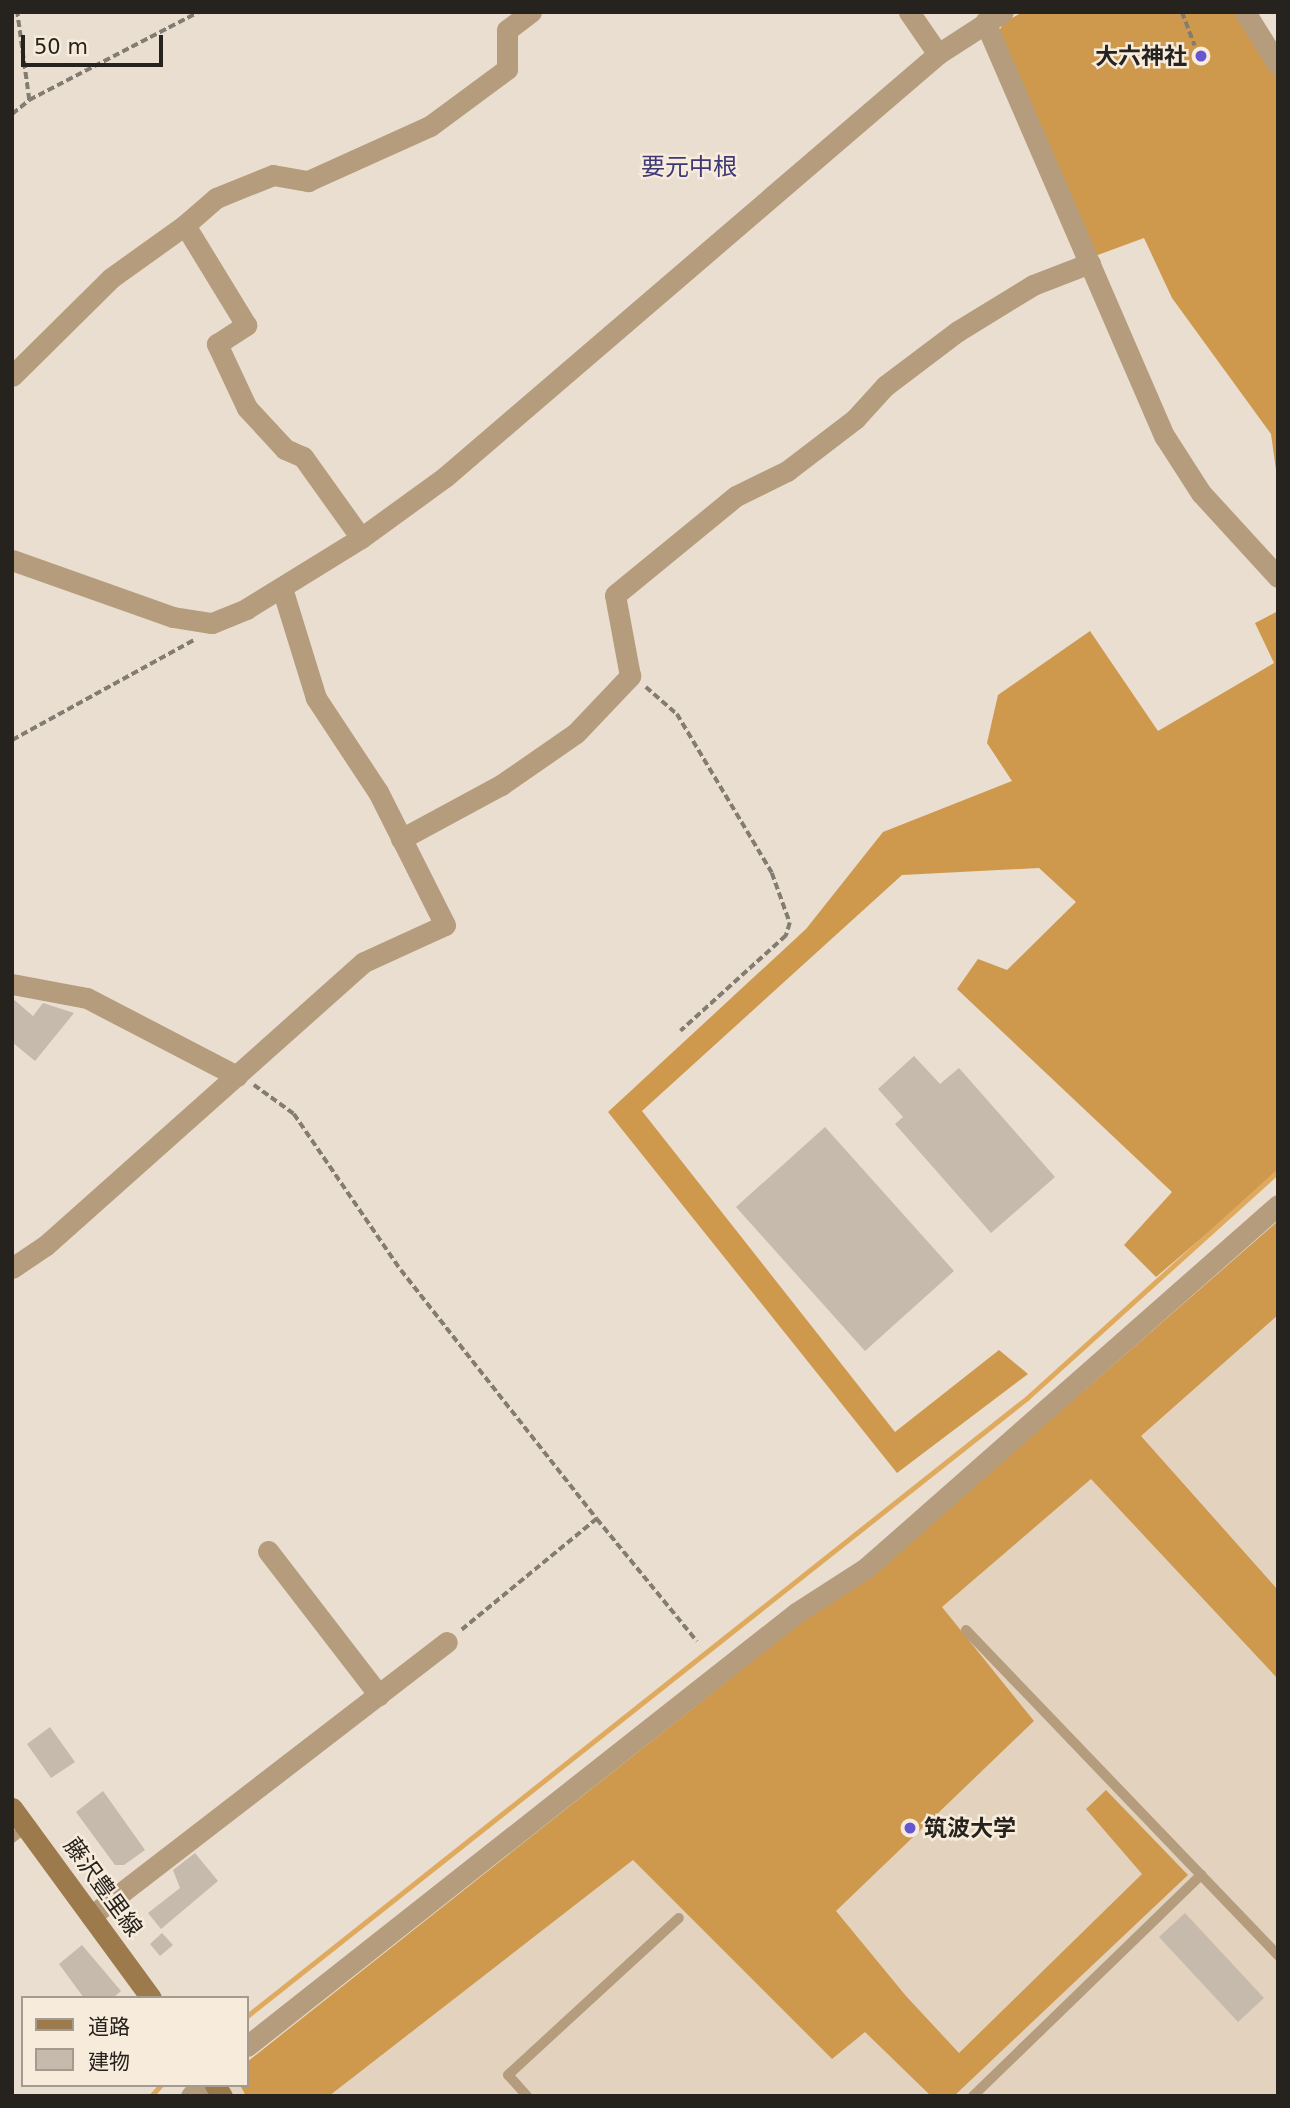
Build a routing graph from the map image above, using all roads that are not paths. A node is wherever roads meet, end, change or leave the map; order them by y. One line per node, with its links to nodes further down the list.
1 (531, 12): 7 (street)
2 (909, 12): 5 (street)
3 (1245, 12): 6 (street)
4 (994, 17): 5 (street); 8 (street)
5 (938, 54): 10 (street)
6 (1278, 65)
7 (185, 225): 9 (street); 10 (street)
8 (1090, 263): 12 (street); 14 (street)
9 (12, 376)
10 (361, 538): 13 (street)
11 (12, 560): 13 (street)
12 (1278, 577)
13 (282, 588): 14 (street)
14 (401, 839): 16 (street)
15 (12, 984): 16 (street)
16 (237, 1076): 18 (street)
17 (1278, 1205): 30 (street)
18 (12, 1268)
19 (268, 1551): 22 (street)
20 (966, 1630): 25 (lane)
21 (447, 1642): 22 (street)
22 (379, 1695): 26 (street)
23 (12, 1808): 24 (main road, 藤沢豊里線)
24 (19, 1833): 26 (main road, 藤沢豊里線)
25 (1201, 1875): 28 (lane); 32 (lane)
26 (91, 1916): 29 (main road, 藤沢豊里線)
27 (679, 1918): 31 (lane)
28 (1278, 1955)
29 (150, 1996)
30 (248, 2045)
31 (527, 2096)
32 (973, 2096)

